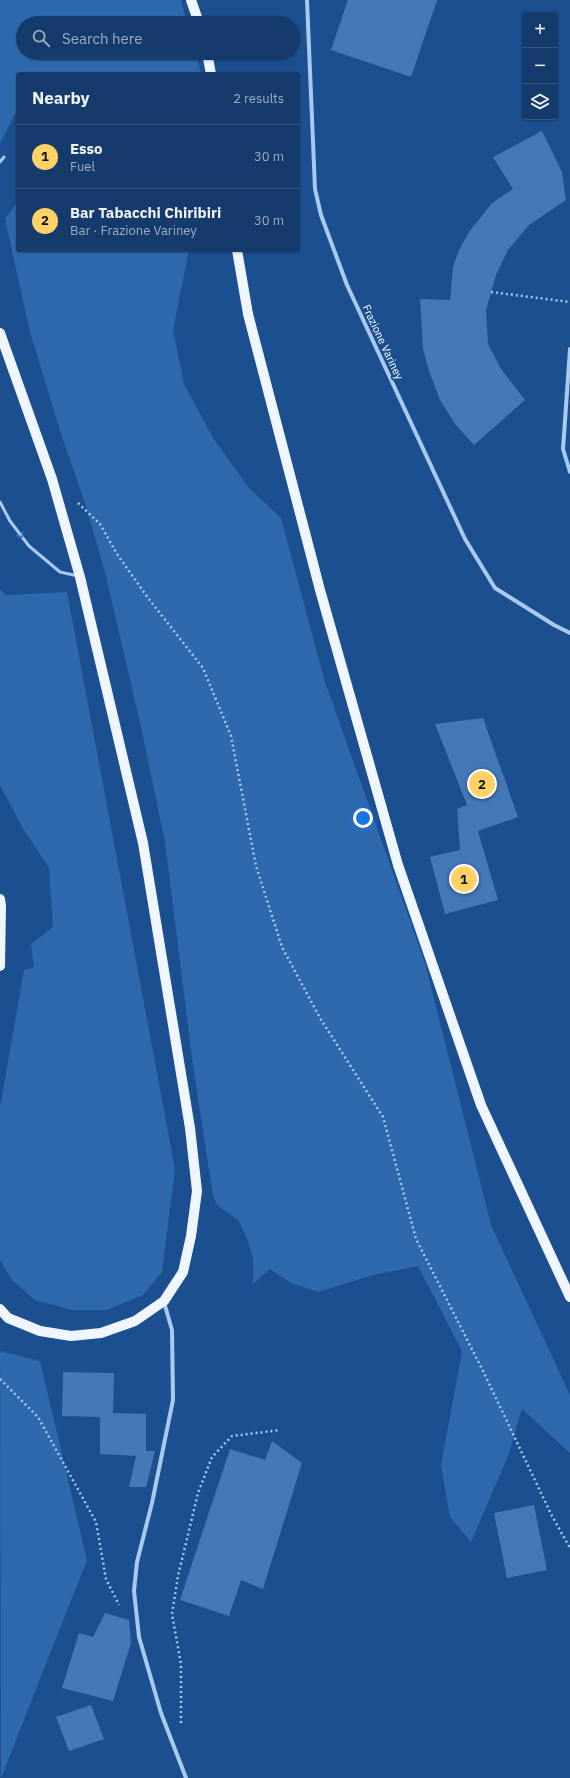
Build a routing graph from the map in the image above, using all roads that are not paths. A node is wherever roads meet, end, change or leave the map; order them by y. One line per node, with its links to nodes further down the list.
1 (191, 0): 3 (main road)
2 (307, 0): 14 (street, Frazione Variney)
3 (197, 16)
4 (208, 60): 5 (main road)
5 (211, 72)
6 (4, 157): 7 (lane)
7 (0, 162)
8 (237, 252): 17 (main road)
9 (0, 333): 13 (main road)
10 (570, 349): 11 (street)
11 (570, 472)
12 (0, 502): 13 (lane, one-way to 13)
13 (80, 577): 18 (main road)
14 (570, 633)
15 (0, 900): 16 (main road)
16 (0, 966)
17 (570, 1297)
18 (164, 1301): 19 (main road); 20 (street)
19 (0, 1310)
20 (186, 1778)

